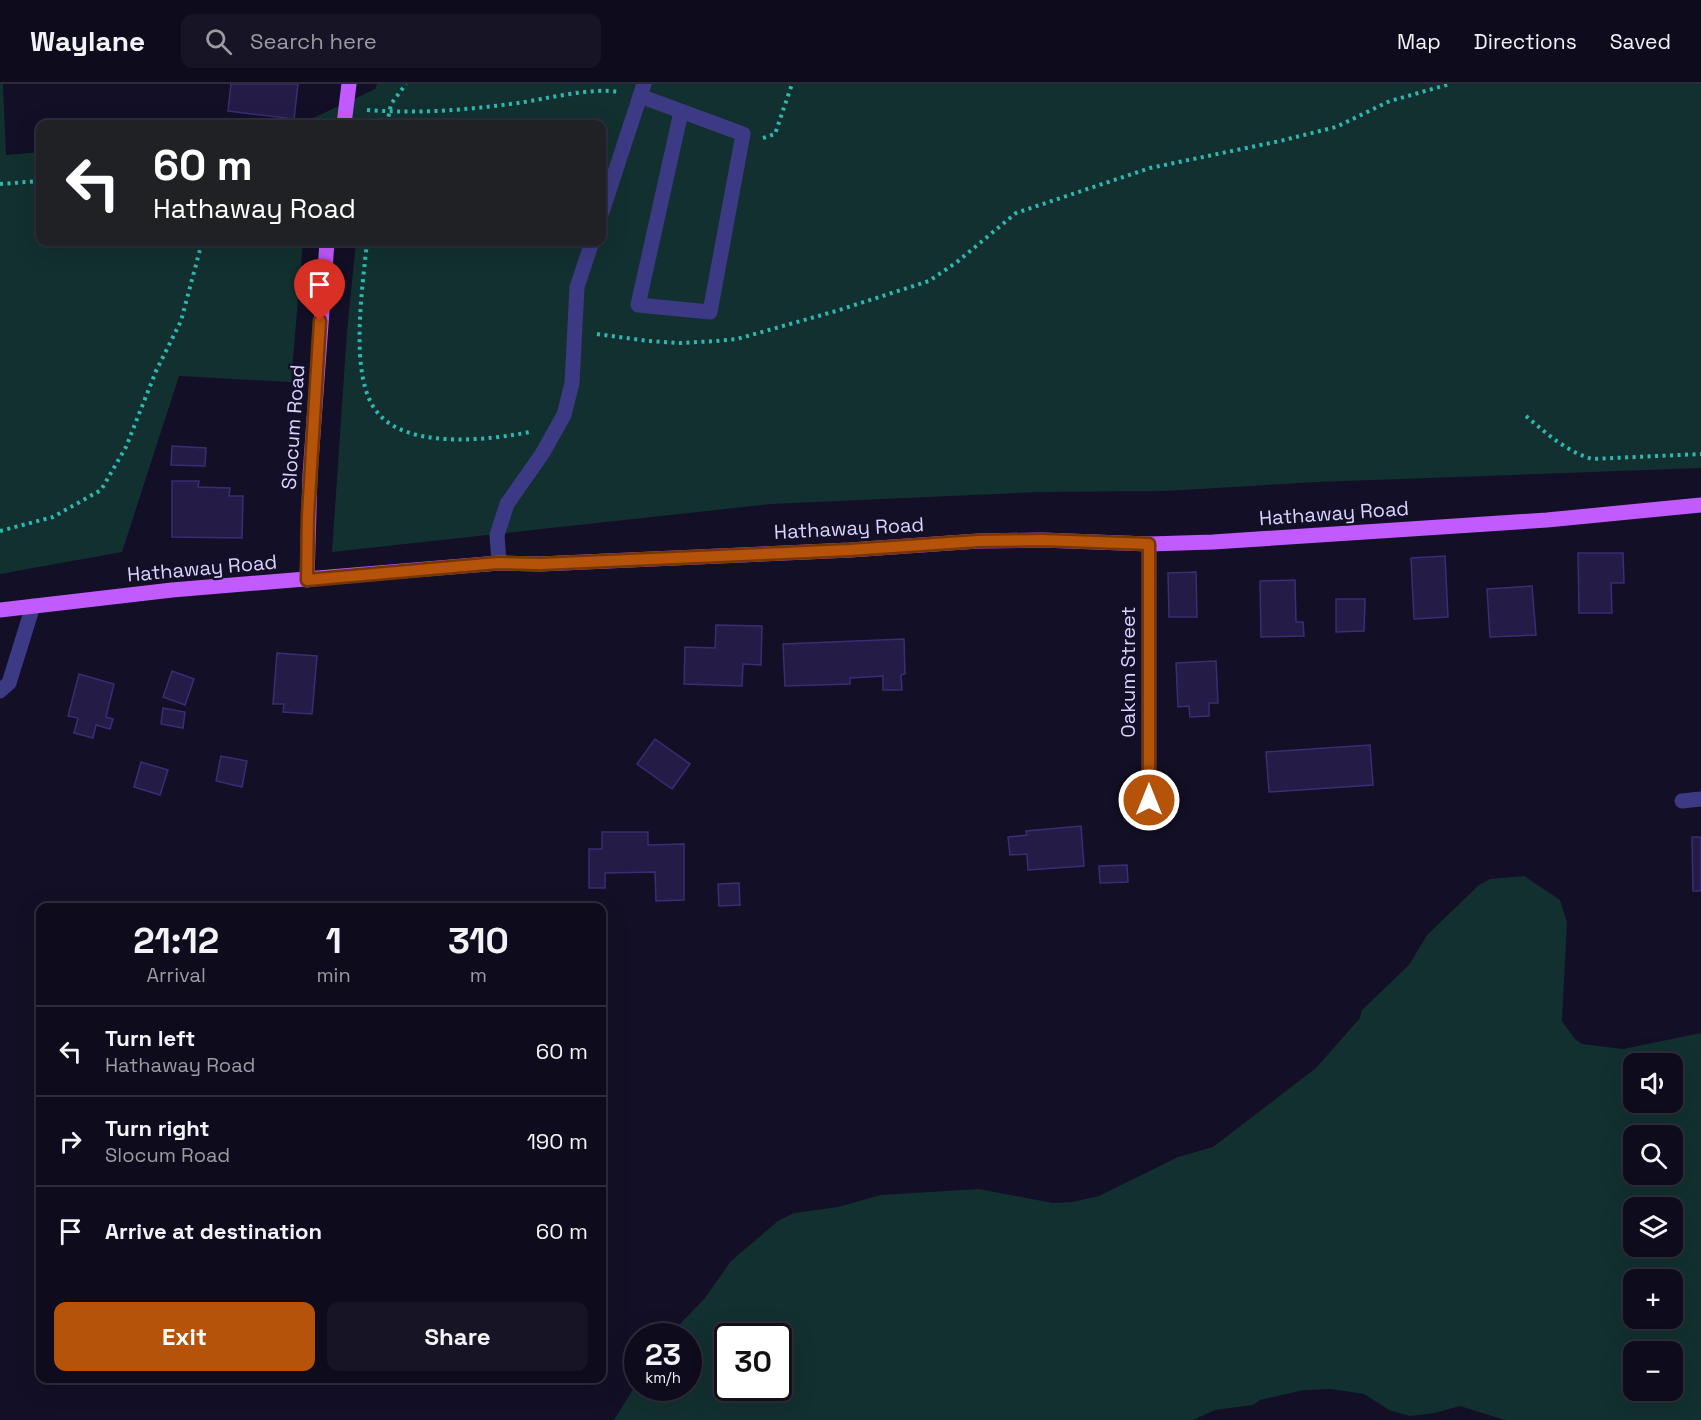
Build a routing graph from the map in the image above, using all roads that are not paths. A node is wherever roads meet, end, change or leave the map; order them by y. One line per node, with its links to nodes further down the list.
1 (349, 84): 4 (main road)
2 (642, 90): 3 (street); 5 (street)
3 (681, 112): 3 (street)
4 (344, 120)
5 (606, 200)
6 (327, 246): 11 (main road, Slocum Road)
7 (591, 246): 10 (street)
8 (1701, 506): 9 (main road, Hathaway Road)
9 (1149, 544): 10 (main road, Hathaway Road); 16 (street, Oakum Street)
10 (498, 563): 11 (main road, Hathaway Road)
11 (307, 580): 12 (main road, Hathaway Road)
12 (33, 606): 13 (main road, Hathaway Road); 14 (street)
13 (0, 610)
14 (0, 691)
15 (1701, 799): 17 (street)
16 (1149, 800)
17 (1682, 801)

